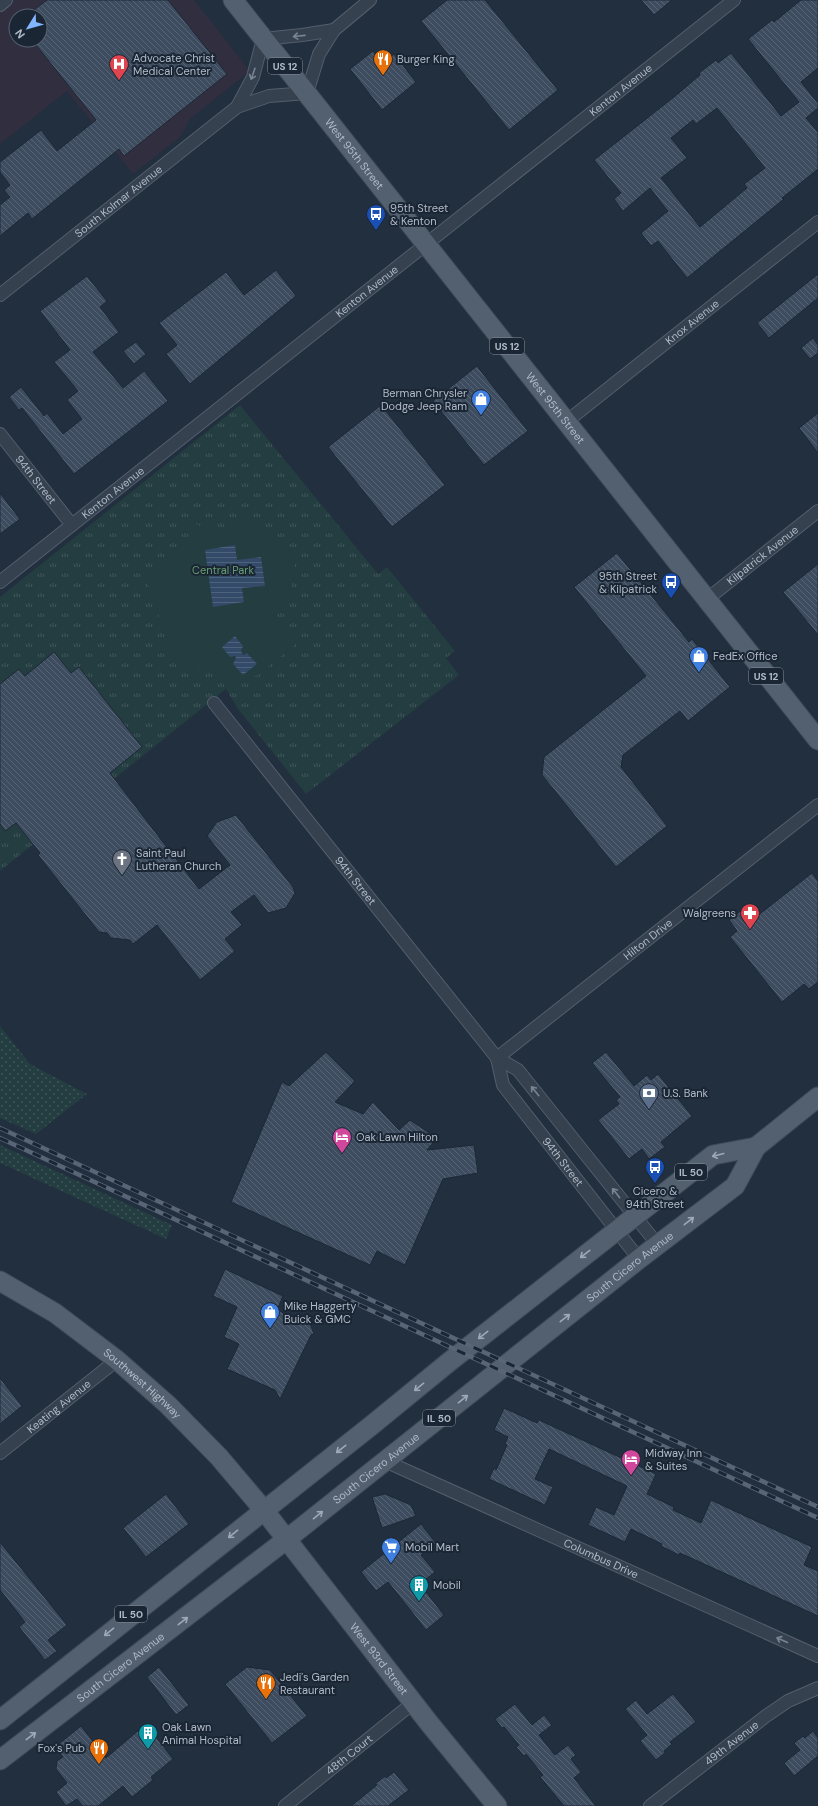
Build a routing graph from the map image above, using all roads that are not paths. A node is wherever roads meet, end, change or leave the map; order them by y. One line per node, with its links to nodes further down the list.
1 (6, 0): 5 (street)
2 (233, 0): 7 (main road, West 95th Street / US 12)
3 (370, 0): 6 (street)
4 (734, 0): 11 (street, Kenton Avenue)
5 (0, 5)
6 (334, 30): 7 (street, one-way to 7); 8 (street)
7 (263, 39): 8 (main road, West 95th Street / US 12); 9 (street, South Kolmar Avenue, one-way to 9)
8 (306, 93): 9 (street, South Kolmar Avenue); 11 (main road, West 95th Street / US 12)
9 (237, 107): 12 (street, South Kolmar Avenue)
10 (818, 222): 13 (street, Knox Avenue)
11 (427, 245): 13 (main road, West 95th Street / US 12); 16 (street, Kenton Avenue)
12 (0, 295)
13 (566, 422): 18 (main road, West 95th Street / US 12)
14 (0, 434): 16 (street, 94th Street)
15 (818, 511): 18 (street, Kilpatrick Avenue)
16 (72, 525): 17 (street, Kenton Avenue)
17 (0, 582)
18 (706, 600): 20 (main road, West 95th Street / US 12)
19 (214, 704): 22 (street, 94th Street)
20 (818, 740)
21 (818, 805): 22 (street, Hilton Drive)
22 (497, 1058): 25 (street, 94th Street, one-way to 22); 26 (street, 94th Street)
23 (818, 1097): 24 (main road, South Cicero Avenue / IL 50)
24 (756, 1147): 25 (main road, South Cicero Avenue / IL 50, one-way to 25); 27 (main road, South Cicero Avenue / IL 50, one-way to 24)
25 (635, 1216): 26 (main road, South Cicero Avenue / IL 50); 27 (street, 94th Street)
26 (616, 1230): 28 (street, 94th Street); 33 (main road, South Cicero Avenue / IL 50, one-way to 33)
27 (658, 1245): 28 (main road, South Cicero Avenue / IL 50)
28 (639, 1259): 32 (main road, South Cicero Avenue / IL 50, one-way to 28)
29 (0, 1281): 30 (main road, Southwest Highway)
30 (117, 1360): 31 (street, Keating Avenue); 33 (main road, Southwest Highway)
31 (0, 1452)
32 (385, 1461): 34 (main road, South Cicero Avenue / IL 50, one-way to 32); 35 (street, Columbus Drive, one-way to 32)
33 (263, 1510): 34 (main road, West 93rd Street); 38 (main road, South Cicero Avenue / IL 50, one-way to 38)
34 (287, 1539): 37 (main road, West 93rd Street); 39 (main road, South Cicero Avenue / IL 50, one-way to 34)
35 (818, 1656)
36 (818, 1688): 42 (street, 49th Avenue)
37 (413, 1703): 40 (street, 48th Court); 41 (main road, West 93rd Street)
38 (0, 1720)
39 (0, 1760)
40 (285, 1806)
41 (497, 1806)
42 (650, 1806)

